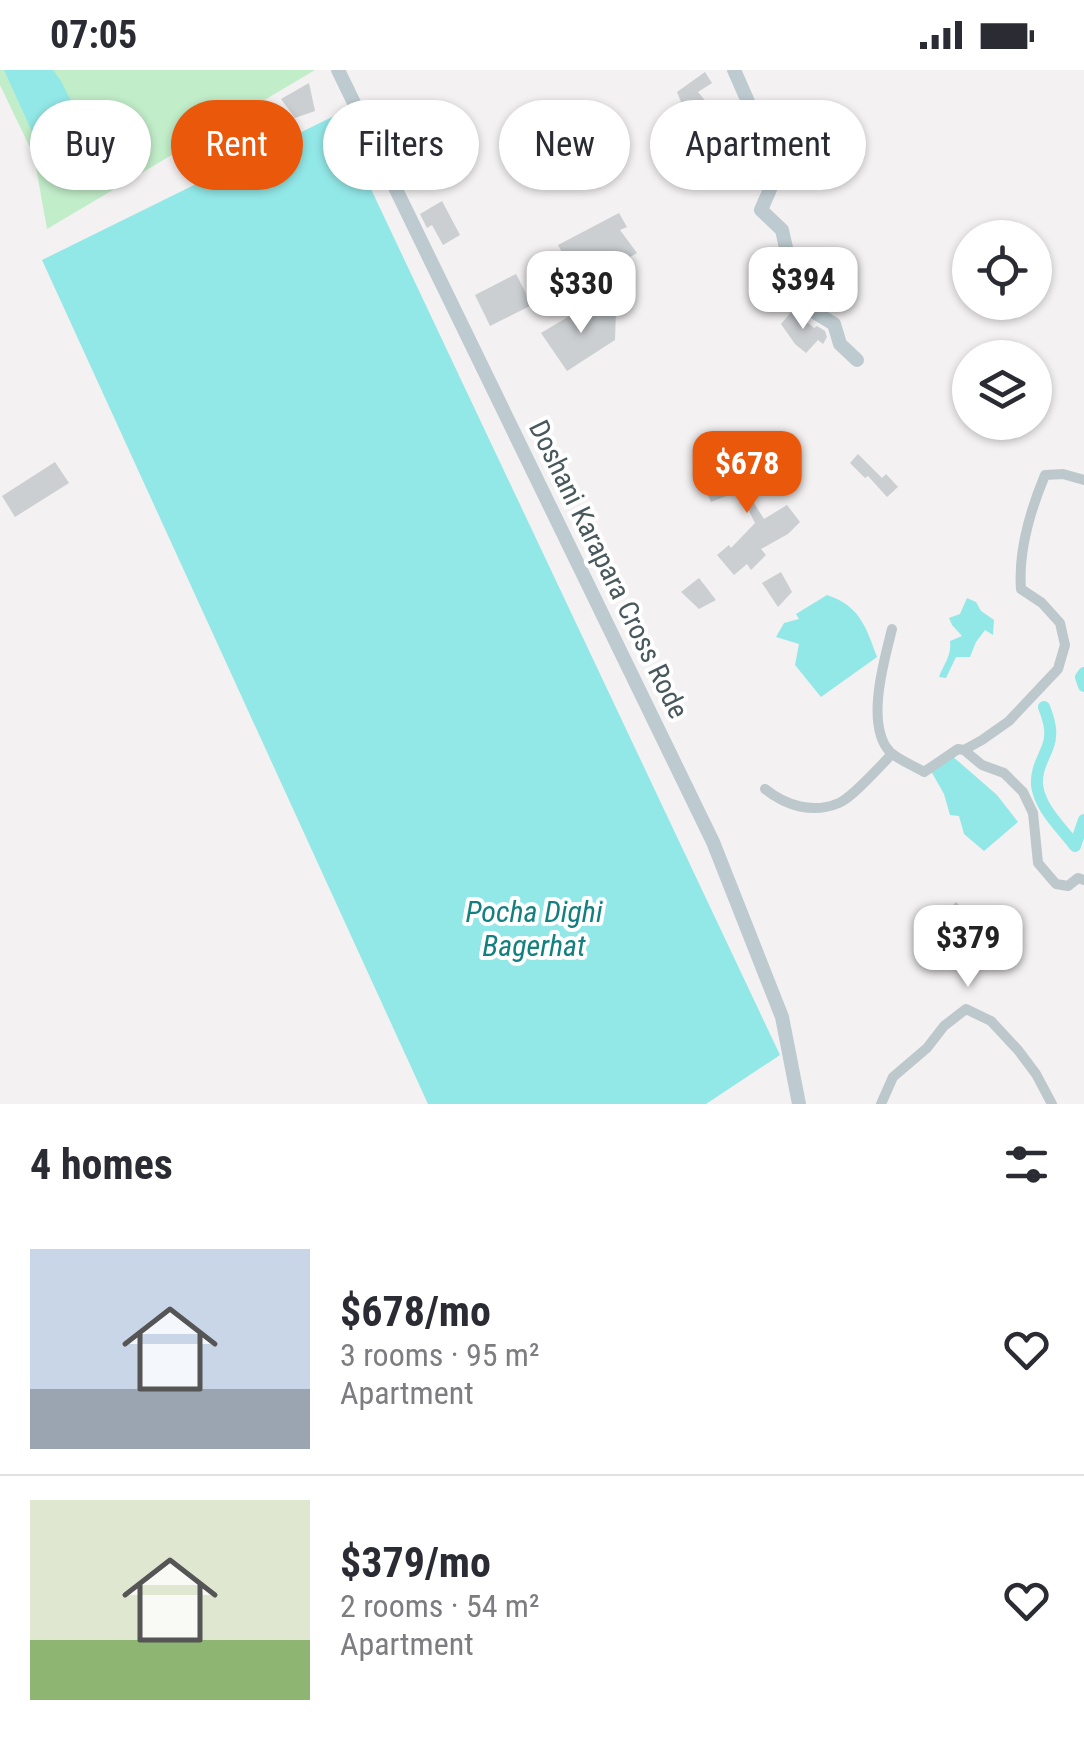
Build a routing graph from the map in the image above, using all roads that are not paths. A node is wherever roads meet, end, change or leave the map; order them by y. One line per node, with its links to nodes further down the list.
1 (338, 70): 10 (street, Doshani Karapara Cross Rode)
2 (734, 70): 3 (street)
3 (857, 360)
4 (1084, 480): 6 (street)
5 (892, 629): 7 (street)
6 (964, 750): 7 (street); 9 (street)
7 (892, 754): 8 (street)
8 (765, 789)
9 (1084, 880)
10 (799, 1104)
11 (881, 1104): 12 (street)
12 (1052, 1104)

